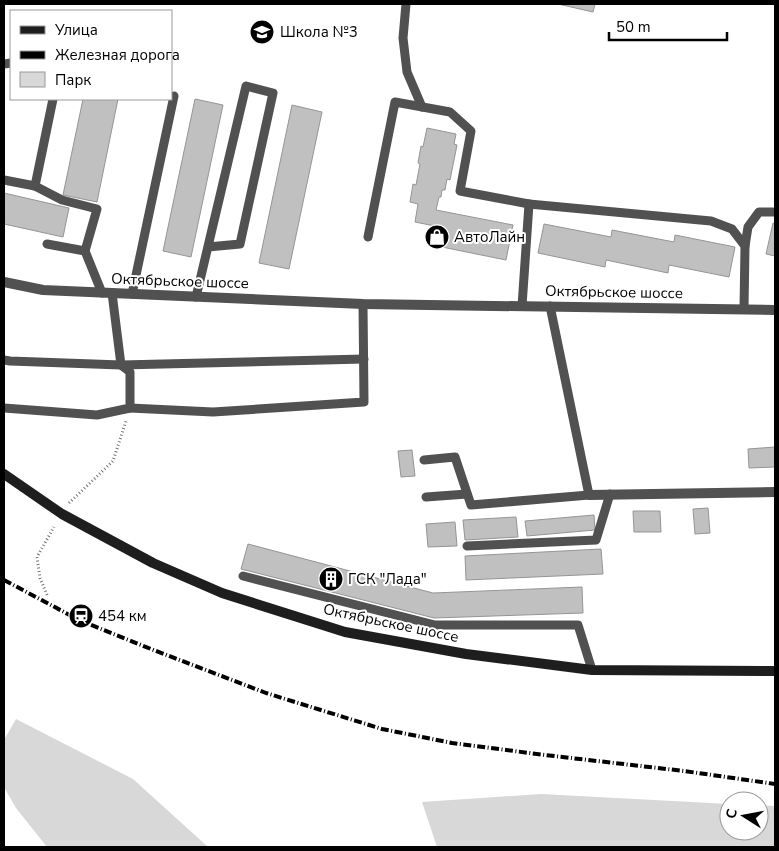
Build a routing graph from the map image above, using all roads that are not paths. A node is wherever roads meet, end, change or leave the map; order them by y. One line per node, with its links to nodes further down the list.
1 (406, 4): 4 (lane)
2 (174, 96): 16 (lane)
3 (53, 100): 6 (lane)
4 (422, 107): 7 (lane); 9 (lane)
5 (4, 180): 6 (lane)
6 (35, 186): 13 (lane)
7 (528, 204): 11 (lane); 19 (lane)
8 (775, 212): 11 (lane)
9 (368, 237)
10 (47, 244): 13 (lane)
11 (745, 246): 21 (lane)
12 (208, 247): 12 (lane); 17 (lane)
13 (86, 251): 15 (lane)
14 (4, 282): 15 (street, Октябрьское шоссе)
15 (107, 293): 16 (street, Октябрьское шоссе); 25 (lane)
16 (132, 294): 17 (street, Октябрьское шоссе)
17 (196, 297): 18 (street, Октябрьское шоссе)
18 (363, 304): 19 (street, Октябрьское шоссе); 23 (lane)
19 (522, 306): 20 (street, Октябрьское шоссе)
20 (550, 306): 21 (street, Октябрьское шоссе); 33 (lane)
21 (744, 309): 22 (street, Октябрьское шоссе)
22 (775, 310)
23 (364, 359): 25 (lane); 27 (lane)
24 (4, 360): 25 (lane)
25 (121, 365): 27 (lane)
26 (4, 408): 27 (lane)
27 (130, 408)
28 (424, 460): 31 (lane)
29 (4, 474): 37 (main road, Октябрьское шоссе)
30 (775, 492): 32 (street)
31 (467, 494): 33 (lane); 34 (lane)
32 (610, 494): 33 (street); 35 (lane)
33 (589, 495)
34 (426, 497)
35 (467, 546)
36 (243, 576): 37 (lane)
37 (592, 670): 38 (main road, Октябрьское шоссе)
38 (775, 671)

